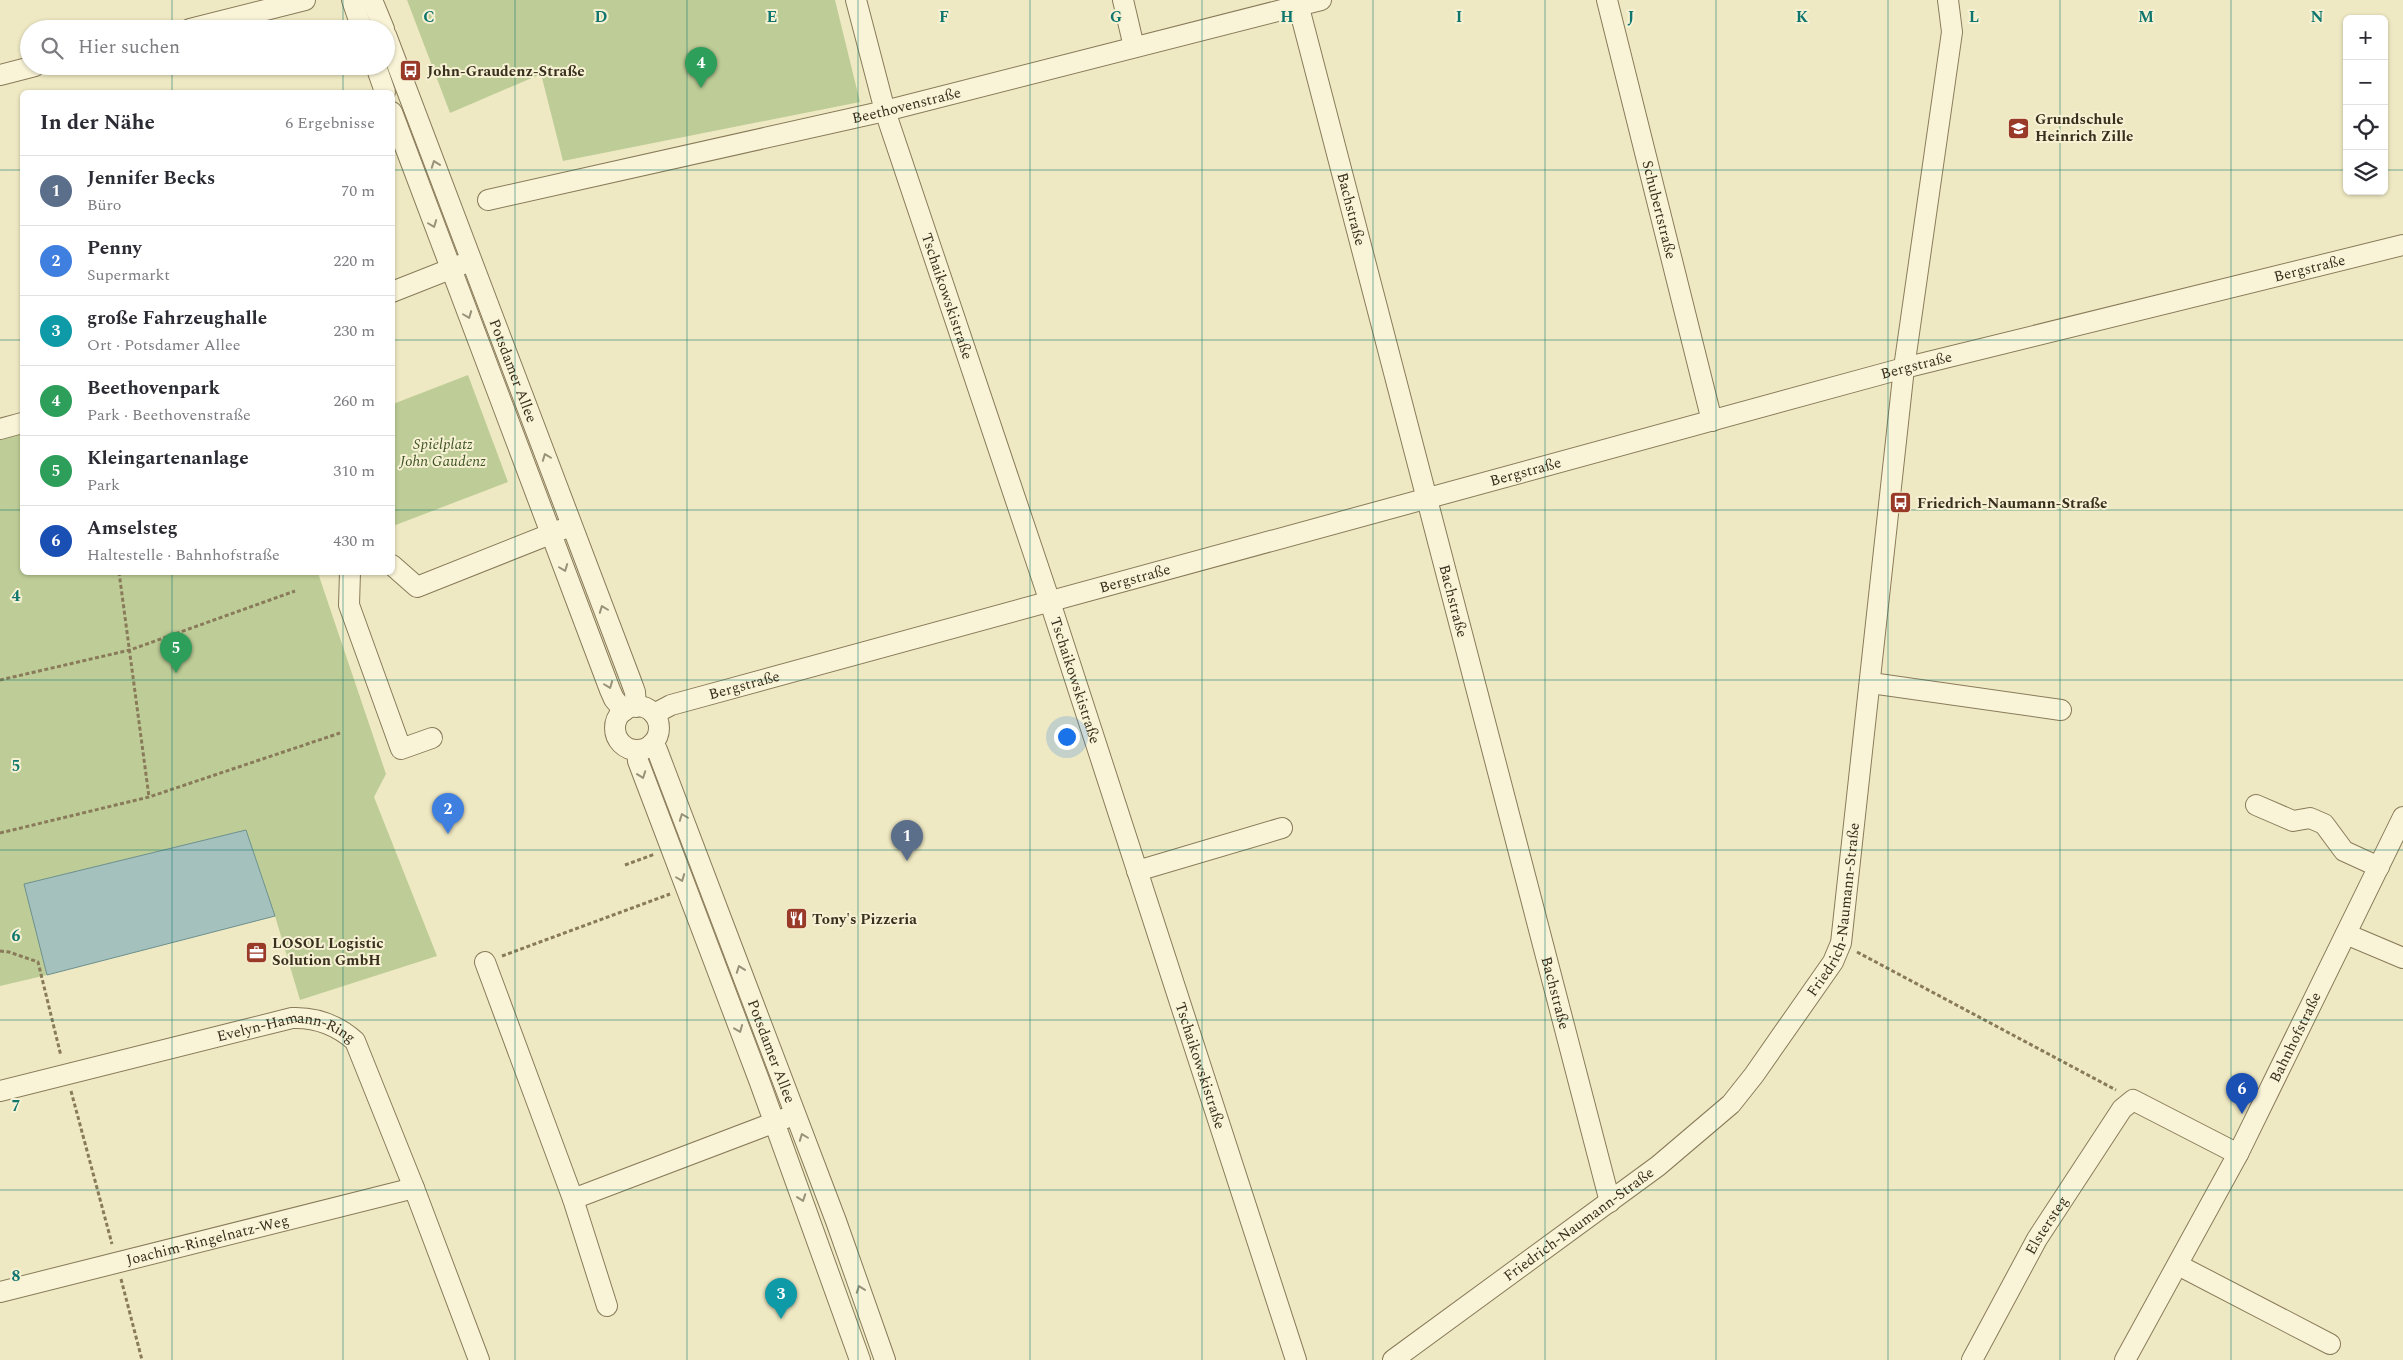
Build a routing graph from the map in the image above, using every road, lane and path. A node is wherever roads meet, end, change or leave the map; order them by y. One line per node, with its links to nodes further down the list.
1 (305, 0): 10 (street)
2 (352, 0): 11 (street)
3 (372, 0): 12 (street)
4 (856, 0): 19 (street, Tschaikowskistraße)
5 (1123, 0): 13 (street)
6 (1322, 0): 9 (street, Beethovenstraße)
7 (1607, 0): 27 (street, Schubertstraße)
8 (1948, 0): 26 (street, Friedrich-Naumann-Straße)
9 (1298, 3): 13 (street, Beethovenstraße); 30 (street, Bachstraße)
10 (226, 20)
11 (359, 20)
12 (380, 20)
13 (1134, 47): 19 (street, Beethovenstraße)
14 (395, 60): 23 (street, Potsdamer Allee, one-way to 14)
15 (20, 69): 16 (street)
16 (0, 74)
17 (379, 75): 18 (street)
18 (384, 90)
19 (885, 111): 21 (street, Beethovenstraße); 37 (street, Tschaikowskistraße)
20 (395, 120): 24 (street, Potsdamer Allee, one-way to 24)
21 (488, 200)
22 (2403, 245): 26 (street, Bergstraße)
23 (472, 261): 24 (street); 31 (street, Potsdamer Allee, one-way to 23)
24 (450, 269): 25 (street); 32 (street, Potsdamer Allee, one-way to 32)
25 (395, 291)
26 (1904, 368): 27 (street, Bergstraße); 40 (street, Friedrich-Naumann-Straße)
27 (1712, 421): 30 (street, Bergstraße)
28 (20, 424): 29 (street)
29 (0, 429)
30 (1427, 499): 37 (street, Bergstraße); 69 (street, Bachstraße)
31 (571, 526): 32 (street); 42 (street, Potsdamer Allee, one-way to 31)
32 (551, 534): 33 (street); 42 (street, Potsdamer Allee, one-way to 42)
33 (395, 568)
34 (120, 575): 38 (path)
35 (350, 575): 44 (street)
36 (295, 591): 38 (path)
37 (1050, 602): 42 (street, Bergstraße); 54 (street, Tschaikowskistraße)
38 (130, 650): 39 (path); 46 (path)
39 (0, 680)
40 (1871, 683): 41 (street); 57 (street, Friedrich-Naumann-Straße)
41 (2061, 710)
42 (638, 711): 45 (street); 45 (street)
43 (340, 733): 46 (path)
44 (432, 738)
45 (645, 747): 64 (street, Potsdamer Allee, one-way to 45); 65 (street, Potsdamer Allee, one-way to 65)
46 (148, 797): 50 (path)
47 (2256, 805): 53 (street)
48 (2403, 816): 53 (street, Bahnhofstraße)
49 (1282, 828): 54 (street)
50 (0, 833)
51 (656, 854): 52 (path)
52 (625, 865)
53 (2379, 867): 56 (street, Bahnhofstraße)
54 (1137, 871): 79 (street, Tschaikowskistraße)
55 (670, 893): 60 (path)
56 (2346, 934): 59 (street); 66 (street, Bahnhofstraße)
57 (1841, 943): 63 (path); 69 (street, Friedrich-Naumann-Straße)
58 (0, 951): 61 (path)
59 (2403, 958)
60 (485, 962): 68 (street)
61 (66, 1074): 62 (street, Evelyn-Hamann-Ring); 67 (street, Evelyn-Hamann-Ring); 70 (path)
62 (0, 1091)
63 (2133, 1100): 66 (street); 81 (street, Elstersteg)
64 (795, 1114): 65 (street); 78 (street, Potsdamer Allee, one-way to 64)
65 (774, 1122): 68 (street); 77 (street, Potsdamer Allee, one-way to 77)
66 (2238, 1154): 71 (street, Bahnhofstraße)
67 (414, 1188): 70 (street, Joachim-Ringelnatz-Weg); 76 (street, Evelyn-Hamann-Ring)
68 (573, 1199): 73 (street)
69 (1610, 1202): 80 (street, Friedrich-Naumann-Straße)
70 (117, 1262): 72 (street, Joachim-Ringelnatz-Weg); 75 (path)
71 (2178, 1265): 74 (street); 82 (street, Bahnhofstraße)
72 (0, 1292)
73 (607, 1306)
74 (2330, 1344)
75 (142, 1360)
76 (479, 1360)
77 (860, 1360)
78 (885, 1360)
79 (1296, 1360)
80 (1393, 1360)
81 (1972, 1360)
82 (2125, 1360)

